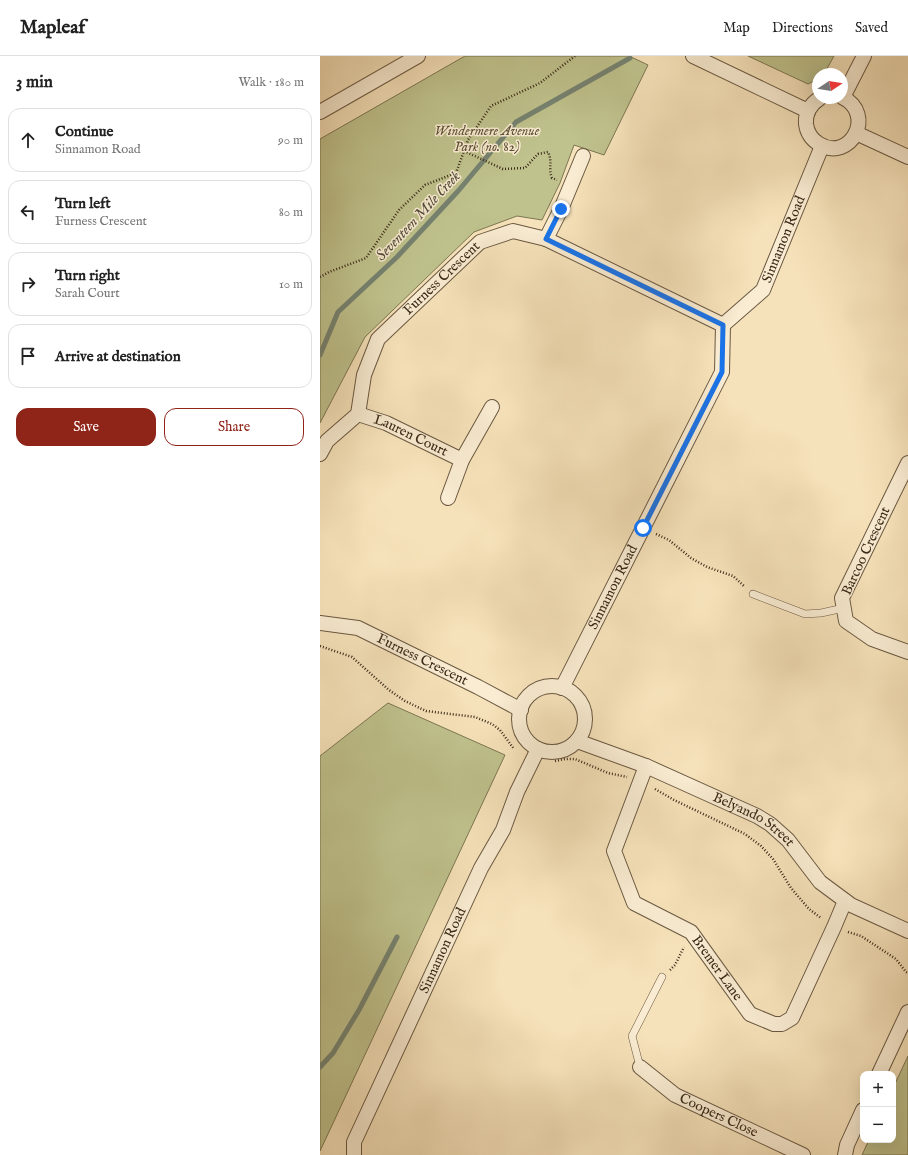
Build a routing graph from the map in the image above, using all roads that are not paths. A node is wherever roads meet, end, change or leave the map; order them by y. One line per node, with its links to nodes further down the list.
1 (418, 56): 8 (street)
2 (693, 56): 7 (street)
3 (864, 56): 4 (street)
4 (848, 87)
5 (848, 100): 9 (street)
6 (812, 104): 7 (street)
7 (808, 111): 10 (street)
8 (320, 112)
9 (856, 133): 10 (street); 12 (street)
10 (822, 146): 14 (street, Sinnamon Road)
11 (583, 156): 13 (street)
12 (908, 157)
13 (546, 239): 14 (street, Furness Crescent); 16 (street, Furness Crescent)
14 (723, 325): 25 (street, Sinnamon Road)
15 (492, 407): 18 (street, Lauren Court)
16 (358, 414): 17 (street); 18 (street, Lauren Court)
17 (320, 454)
18 (462, 460): 20 (street, Lauren Court)
19 (908, 463): 22 (street, Barcoo Crescent)
20 (448, 498)
21 (753, 594): 22 (lane)
22 (844, 608): 24 (street, Barcoo Crescent)
23 (320, 623): 26 (street, Furness Crescent)
24 (908, 652)
25 (562, 688): 26 (street); 27 (street)
26 (521, 710): 28 (street)
27 (577, 741): 28 (street); 29 (street, Belyando Street)
28 (538, 749): 37 (street, Sinnamon Road)
29 (646, 766): 30 (street, Belyando Street); 30 (street, Bremer Lane)
30 (845, 901): 31 (street, Belyando Street)
31 (908, 931)
32 (662, 977): 34 (lane)
33 (908, 1012): 35 (street)
34 (640, 1068): 38 (street, Coopers Close)
35 (881, 1071)
36 (860, 1117): 39 (street)
37 (354, 1155)
38 (803, 1155)
39 (845, 1155)

